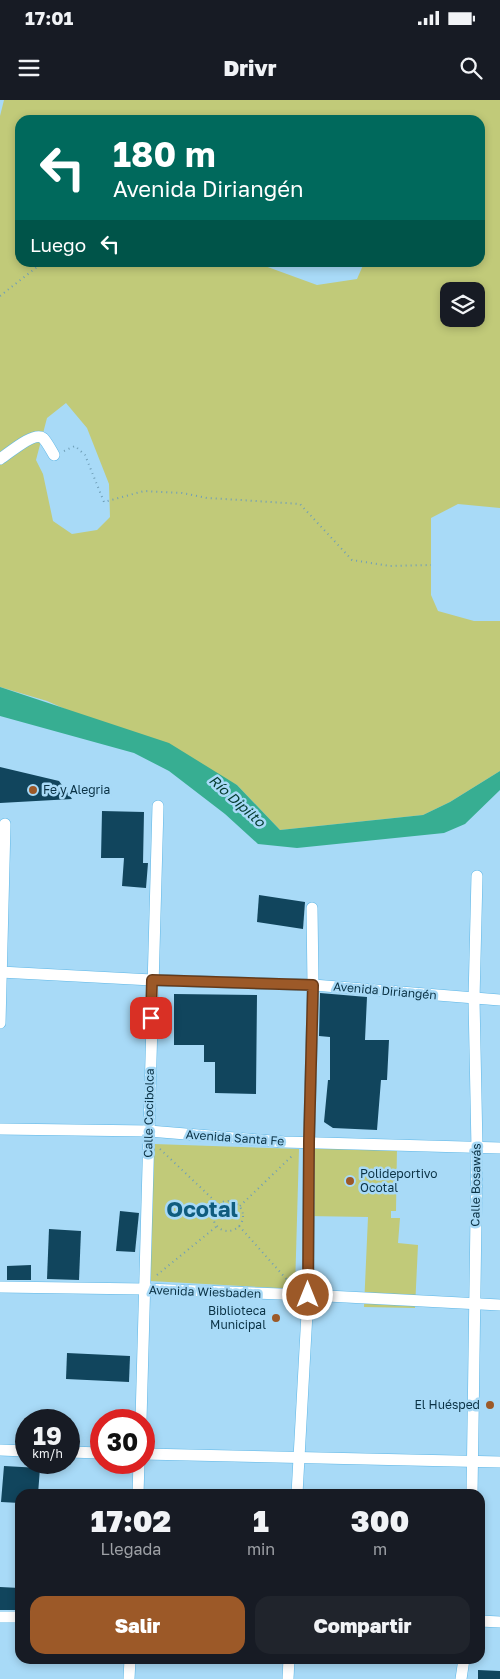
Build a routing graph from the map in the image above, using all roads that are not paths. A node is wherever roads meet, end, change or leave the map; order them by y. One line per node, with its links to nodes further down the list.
1 (54, 455): 2 (street)
2 (0, 459)
3 (158, 806): 8 (street, Calle Cocibolca)
4 (5, 824): 7 (street)
5 (476, 876): 10 (street, Calle Bosawás)
6 (312, 908): 9 (street)
7 (1, 972): 8 (street, Avenida Diriangén); 12 (street)
8 (152, 980): 9 (street, Avenida Diriangén); 14 (street, Calle Cocibolca)
9 (313, 985): 10 (street, Avenida Diriangén); 15 (street)
10 (474, 999): 11 (street, Avenida Diriangén); 16 (street, Calle Bosawás)
11 (500, 1000)
12 (0, 1023)
13 (0, 1128): 14 (street, Avenida Santa Fe)
14 (149, 1131): 15 (street, Avenida Santa Fe); 19 (street, Calle Cocibolca)
15 (309, 1142): 16 (street, Avenida Santa Fe); 20 (street)
16 (477, 1148): 17 (street, Avenida Santa Fe); 21 (street, Calle Bosawás)
17 (500, 1148)
18 (0, 1286): 19 (street, Avenida Wiesbaden)
19 (144, 1289): 20 (street, Avenida Wiesbaden); 23 (street, Calle Cocibolca)
20 (308, 1295): 21 (street, Avenida Wiesbaden); 27 (street)
21 (474, 1304): 22 (street, Avenida Wiesbaden); 28 (street, Calle Bosawás)
22 (500, 1304)
23 (141, 1409)
24 (0, 1450): 25 (street)
25 (15, 1451)
26 (155, 1454): 27 (street)
27 (298, 1457): 28 (street); 32 (street)
28 (472, 1461): 29 (street); 33 (street, Calle Bosawás)
29 (500, 1462)
30 (139, 1474): 31 (street)
31 (138, 1489)
32 (297, 1489)
33 (472, 1489)
34 (0, 1616): 35 (street)
35 (15, 1617)
36 (485, 1621): 37 (street)
37 (500, 1622)
38 (130, 1664): 41 (street)
39 (289, 1664): 42 (street)
40 (463, 1664): 43 (street)
41 (129, 1679)
42 (288, 1679)
43 (461, 1679)

